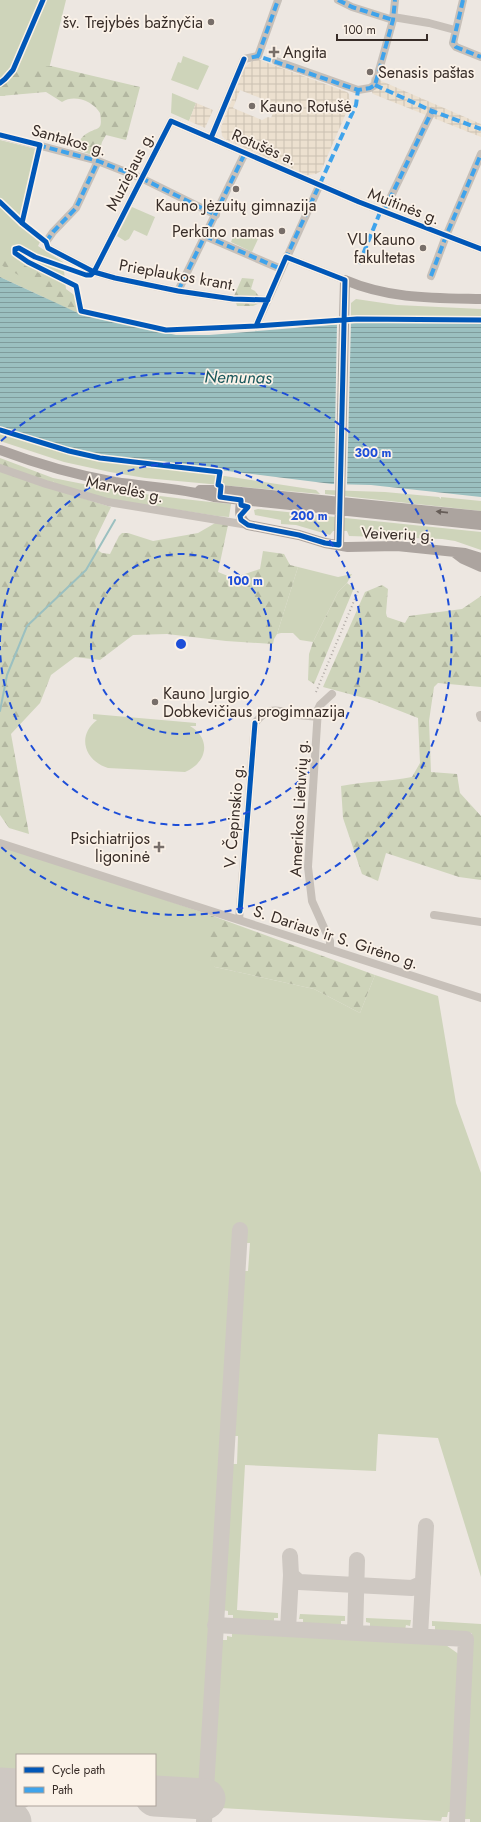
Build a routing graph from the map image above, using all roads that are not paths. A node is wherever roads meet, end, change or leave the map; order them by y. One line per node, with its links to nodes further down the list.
1 (278, 0): 11 (street, Rotušės a.)
2 (338, 0): 5 (street)
3 (394, 0): 5 (street)
4 (463, 0): 6 (street)
5 (393, 19): 6 (street); 8 (street)
6 (455, 30): 7 (street)
7 (481, 57)
8 (276, 61)
9 (432, 111): 17 (street)
10 (0, 135): 14 (street, Santakos g.)
11 (211, 138): 12 (street, Rotušės a.); 15 (street, Muziejaus g.)
12 (245, 152): 16 (street, Rotušės a.); 18 (street)
13 (481, 154): 20 (street)
14 (98, 161): 15 (street, Santakos g.); 24 (street, Prieplaukos krant.)
15 (141, 178): 18 (street, Santakos g.); 24 (street, Muziejaus g.)
16 (320, 184): 17 (street, Muitinės g.); 22 (street)
17 (384, 212): 20 (street, Muitinės g.)
18 (216, 215): 19 (street)
19 (205, 236): 23 (street); 27 (street)
20 (446, 236): 21 (street, Muitinės g.); 25 (street)
21 (481, 249)
22 (286, 257): 23 (street); 26 (street)
23 (281, 269): 29 (street)
24 (94, 272): 27 (street, Prieplaukos krant.)
25 (432, 276)
26 (345, 280): 28 (main road); 39 (main road)
27 (178, 291): 29 (street, Prieplaukos krant.)
28 (481, 299)
29 (268, 300): 30 (street)
30 (256, 326)
31 (0, 450): 33 (main road)
32 (0, 468): 37 (street, Marvelės g.)
33 (242, 496): 34 (main road); 35 (main road); 36 (main road, one-way to 33)
34 (260, 502): 35 (main road); 38 (main road)
35 (240, 516): 37 (main road)
36 (481, 516)
37 (248, 524): 39 (main road, Veiverių g.)
38 (481, 524)
39 (339, 546): 40 (main road, Veiverių g.)
40 (455, 553): 41 (main road, Veiverių g.); 42 (main road, Veiverių g.)
41 (481, 558)
42 (481, 567)
43 (332, 694): 44 (street, Amerikos Lietuvių g.)
44 (318, 717): 47 (street, V. Čepinskio g.); 49 (street, Amerikos Lietuvių g.)
45 (0, 842): 47 (street, S. Dariaus ir S. Girėno g.)
46 (434, 915): 48 (street)
47 (239, 920): 49 (street, S. Dariaus ir S. Girėno g.)
48 (481, 922)
49 (330, 949): 50 (street, S. Dariaus ir S. Girėno g.)
50 (481, 998)

